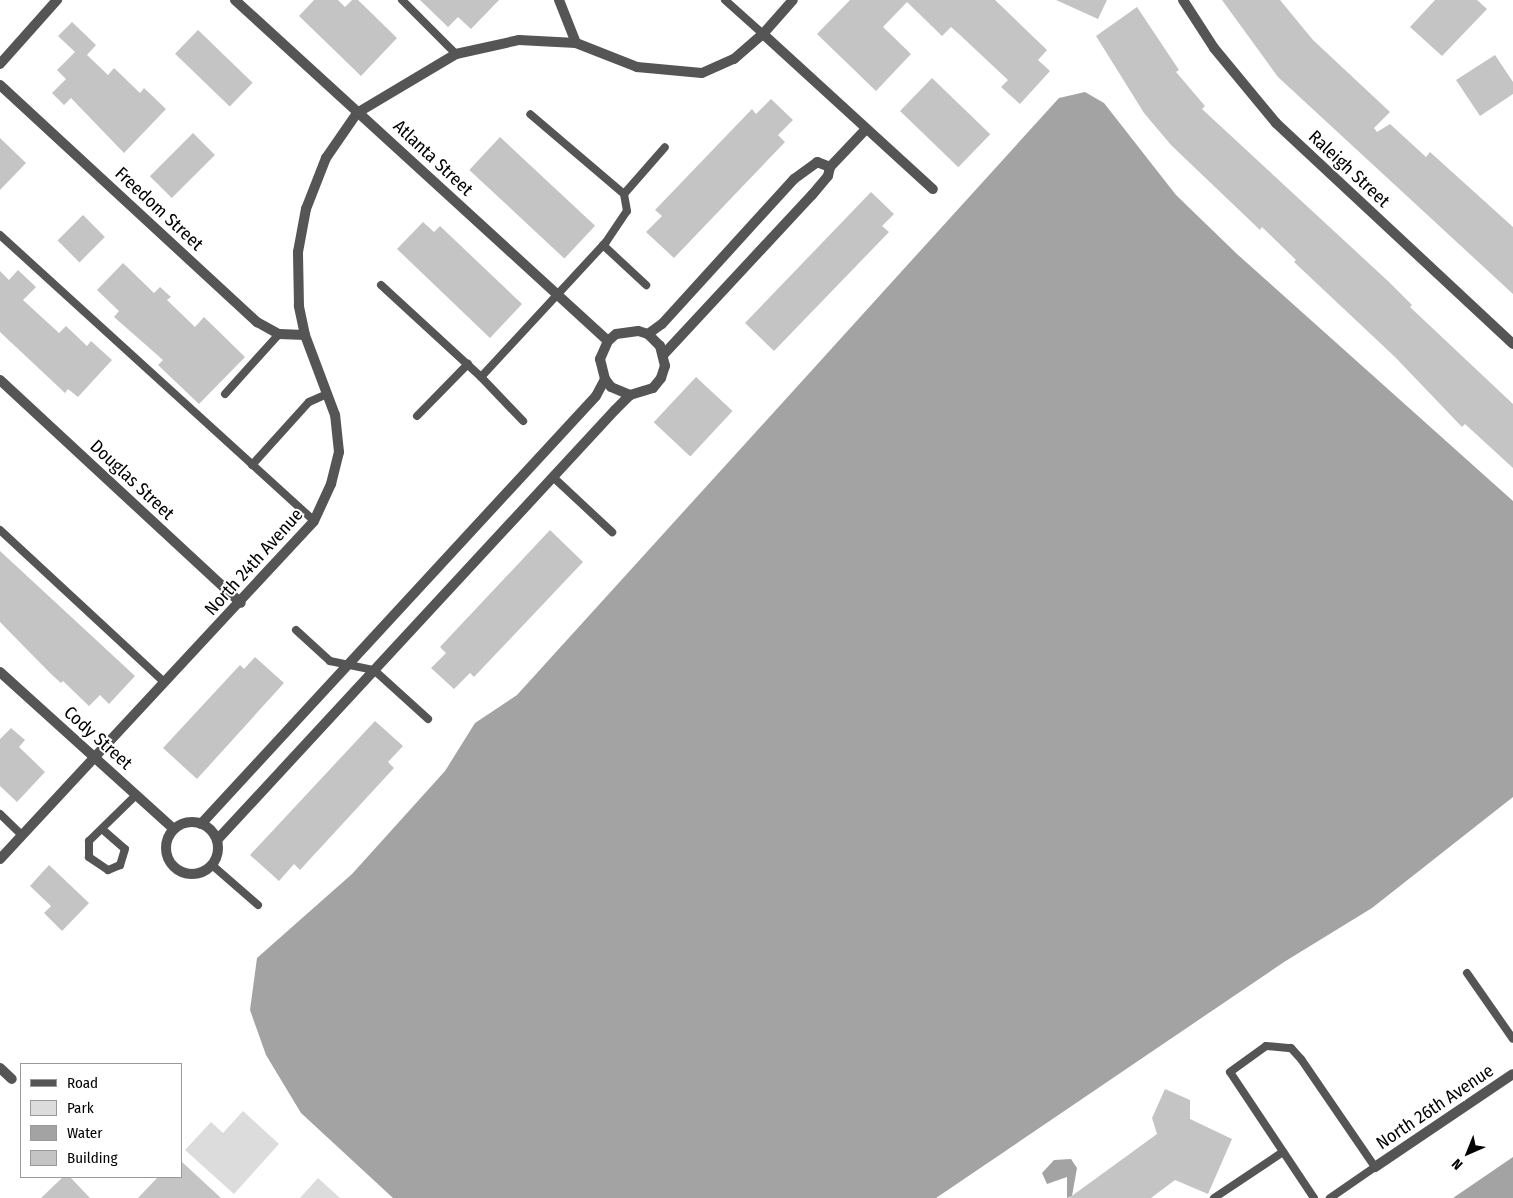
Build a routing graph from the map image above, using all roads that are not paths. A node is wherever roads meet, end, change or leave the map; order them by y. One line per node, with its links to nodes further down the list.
1 (57, 0): 11 (street)
2 (235, 0): 13 (street, Atlanta Street)
3 (402, 0): 10 (lane)
4 (559, 0): 9 (street)
5 (725, 0): 8 (lane)
6 (793, 0): 8 (street, North 24th Avenue)
7 (1183, 0): 29 (street, Raleigh Street)
8 (763, 34): 9 (street, North 24th Avenue); 15 (street)
9 (576, 42): 10 (street, North 24th Avenue)
10 (456, 54): 13 (street, North 24th Avenue)
11 (0, 64)
12 (0, 85): 25 (street, Freedom Street)
13 (357, 113): 24 (street, Atlanta Street); 27 (street, North 24th Avenue)
14 (530, 114): 19 (lane)
15 (866, 129): 17 (street); 18 (street)
16 (665, 147): 19 (lane)
17 (830, 167): 26 (street); 30 (street)
18 (933, 189)
19 (624, 194): 21 (lane)
20 (0, 235): 40 (lane)
21 (603, 246): 23 (lane); 24 (lane)
22 (381, 285): 31 (lane)
23 (646, 285)
24 (557, 295): 28 (street, Atlanta Street); 32 (lane)
25 (279, 334): 27 (street, Freedom Street); 35 (lane)
26 (648, 334): 28 (street); 30 (street)
27 (305, 336): 36 (street, North 24th Avenue)
28 (608, 342): 33 (street)
29 (1513, 344)
30 (664, 354): 37 (street)
31 (468, 364): 32 (lane); 38 (lane)
32 (481, 377): 39 (lane)
33 (605, 379): 37 (street); 47 (street)
34 (0, 380): 45 (street, Douglas Street)
35 (225, 394)
36 (327, 394): 40 (lane); 42 (street, North 24th Avenue)
37 (630, 395): 41 (street)
38 (417, 416)
39 (523, 421)
40 (252, 465): 42 (lane)
41 (553, 477): 44 (lane); 48 (street)
42 (314, 521): 45 (street, North 24th Avenue)
43 (0, 530): 50 (lane)
44 (612, 532)
45 (241, 603): 50 (street, North 24th Avenue)
46 (296, 630): 47 (lane)
47 (349, 663): 48 (lane); 55 (street)
48 (374, 670): 51 (lane); 59 (street)
49 (0, 672): 52 (street, Cody Street)
50 (164, 682): 52 (street, North 24th Avenue)
51 (428, 720)
52 (94, 757): 53 (street, Cody Street); 58 (street, North 24th Avenue)
53 (136, 796): 56 (lane); 57 (street, Cody Street)
54 (0, 814): 58 (lane)
55 (201, 824): 57 (street); 59 (street)
56 (102, 829): 56 (lane)
57 (174, 829): 61 (street)
58 (22, 835): 60 (street, North 24th Avenue)
59 (217, 840): 61 (street)
60 (0, 859)
61 (212, 865): 62 (lane)
62 (258, 905)
63 (1467, 973): 64 (lane)
64 (1513, 1039)
65 (0, 1068): 67 (street)
66 (1513, 1074): 69 (street, North 26th Avenue)
67 (12, 1079)
68 (1283, 1152): 69 (lane); 70 (lane); 71 (lane)
69 (1375, 1168): 72 (lane)
70 (1214, 1198)
71 (1314, 1198)
72 (1330, 1198)

